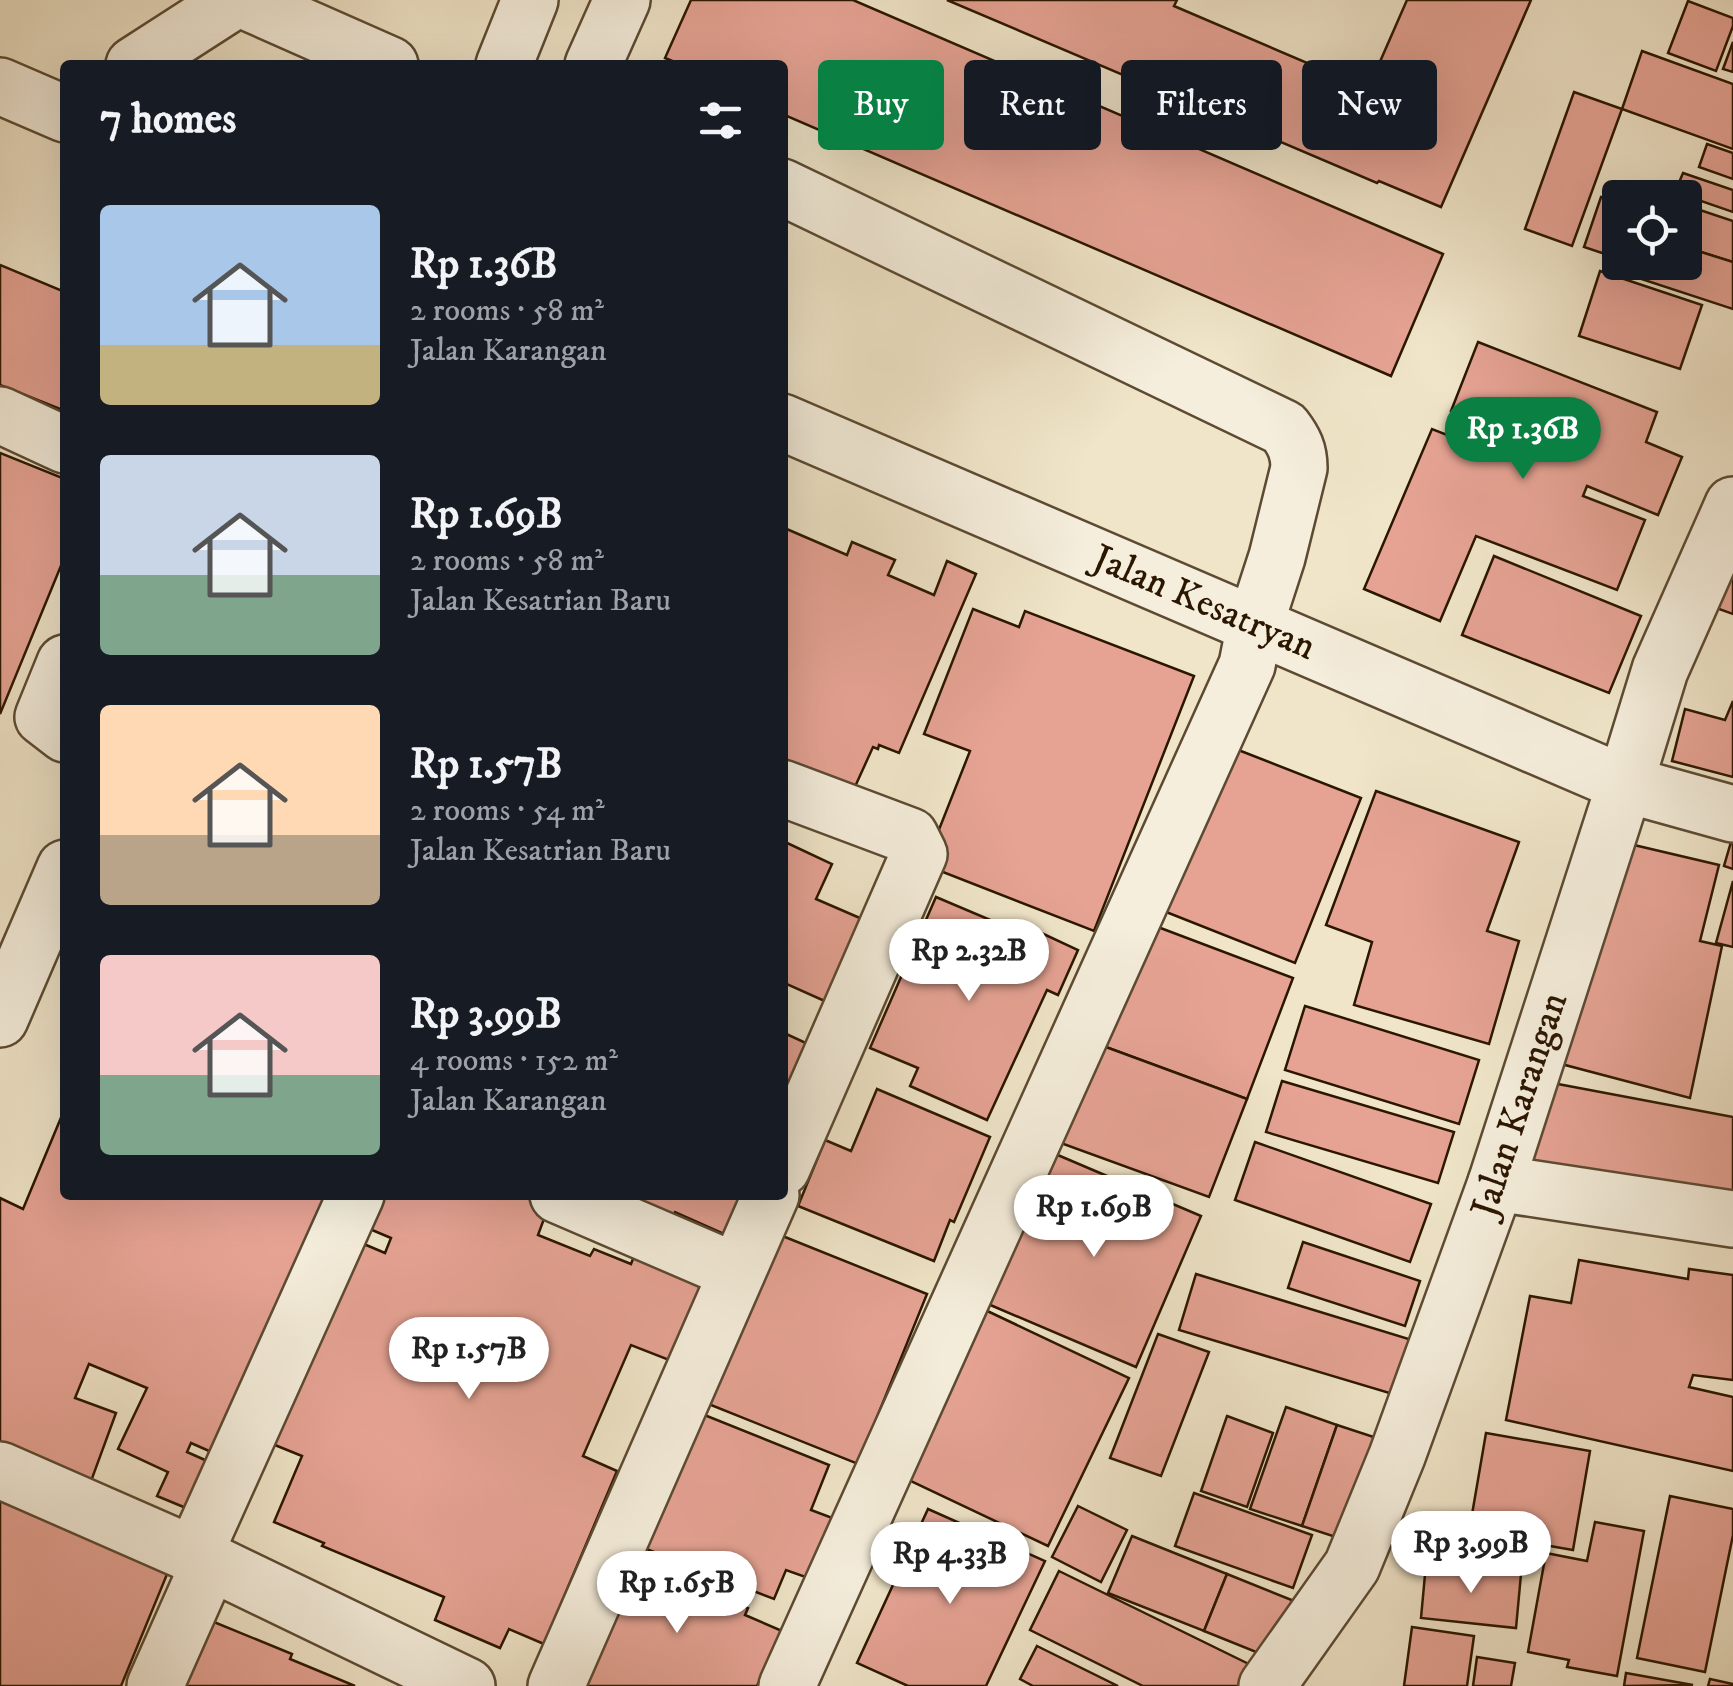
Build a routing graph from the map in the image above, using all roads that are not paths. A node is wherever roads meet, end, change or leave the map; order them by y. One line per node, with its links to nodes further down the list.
1 (239, 0): 4 (street); 5 (street)
2 (530, 0): 6 (street)
3 (622, 0): 7 (street)
4 (142, 60)
5 (378, 60)
6 (506, 60)
7 (595, 60)
8 (0, 86): 9 (street)
9 (60, 110)
10 (788, 189): 15 (street)
11 (0, 416): 13 (street)
12 (788, 425): 15 (street, Jalan Kesatryan)
13 (60, 443)
14 (1733, 504): 18 (street, Jalan Karangan)
15 (1255, 625): 18 (street, Jalan Kesatryan); 37 (street)
16 (60, 675): 17 (street)
17 (60, 730)
18 (1625, 784): 20 (street, Jalan Kesatryan); 25 (street, Jalan Karangan)
19 (788, 790): 24 (street)
20 (1733, 814)
21 (60, 893): 22 (street)
22 (44, 975): 23 (street)
23 (0, 1018)
24 (788, 1154)
25 (1496, 1183): 29 (street); 33 (street, Jalan Karangan)
26 (354, 1200): 32 (street)
27 (570, 1200): 30 (street)
28 (769, 1200): 30 (street)
29 (1733, 1219)
30 (737, 1272): 36 (street)
31 (0, 1470): 32 (street)
32 (202, 1559): 34 (street); 35 (street)
33 (1285, 1681)
34 (155, 1686)
35 (467, 1686)
36 (556, 1686)
37 (787, 1686)

